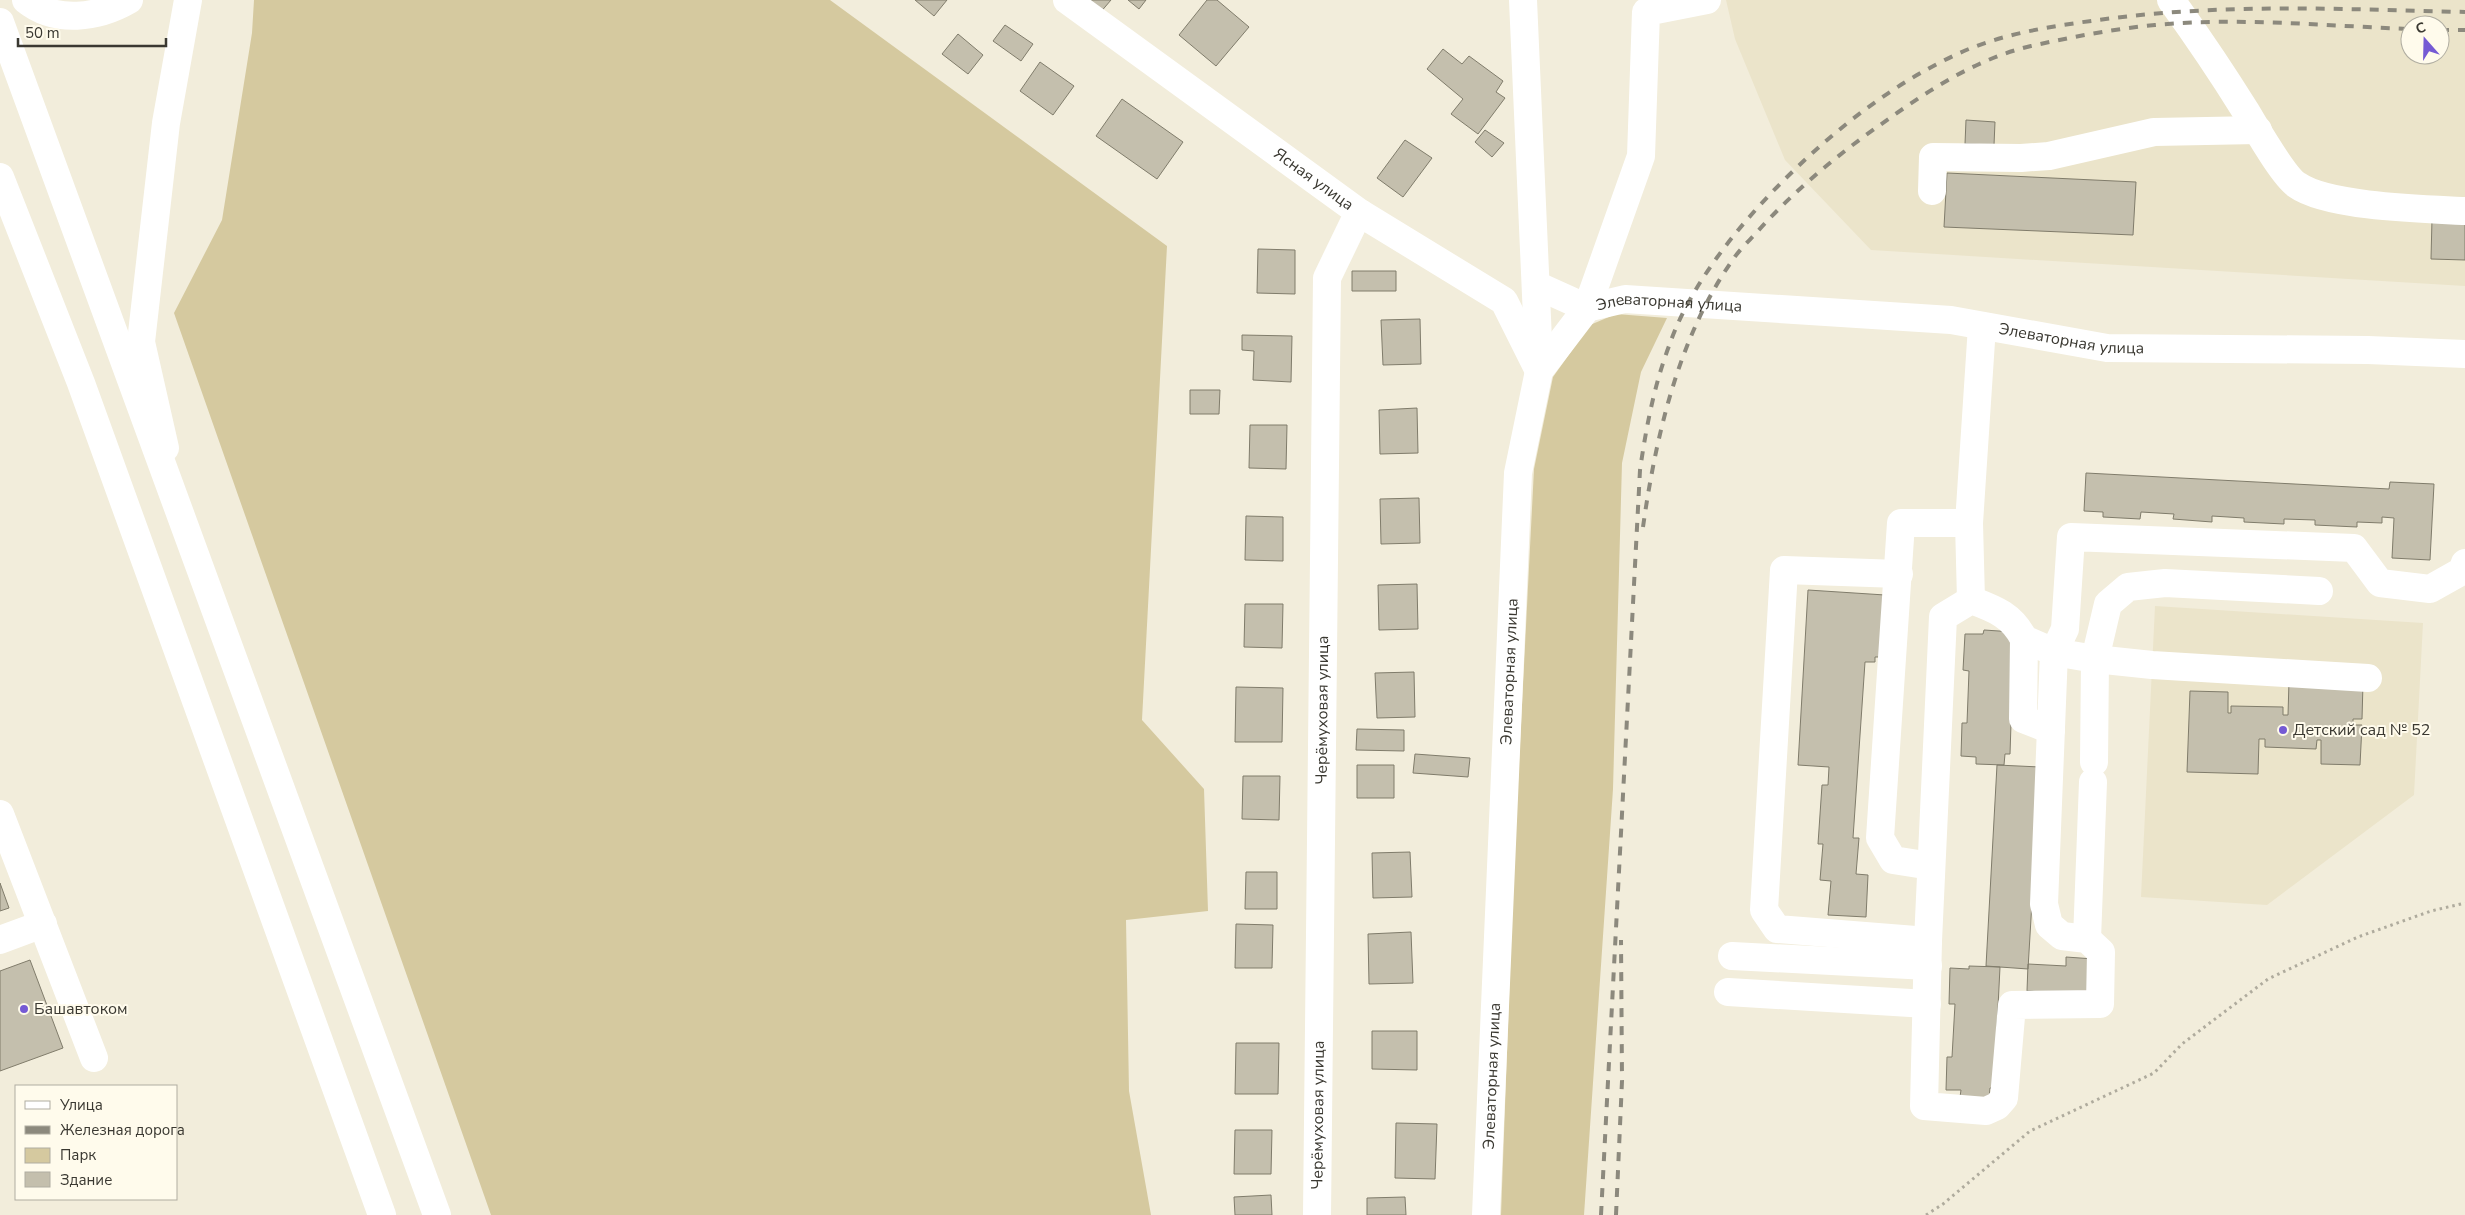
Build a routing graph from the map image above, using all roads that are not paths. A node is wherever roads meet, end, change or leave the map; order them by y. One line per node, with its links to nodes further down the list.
1 (26, 0): 2 (street)
2 (130, 0)
3 (188, 0): 20 (street)
4 (1067, 0): 14 (street, Ясная улица)
5 (1523, 0): 15 (street)
6 (1707, 0): 8 (street)
7 (2171, 0): 10 (street)
8 (1646, 6): 16 (street)
9 (0, 22): 20 (street)
10 (2258, 130): 12 (street); 13 (street)
11 (0, 177): 41 (street)
12 (1932, 190)
13 (2465, 211)
14 (1360, 213): 19 (street, Ясная улица); 43 (street, Черёмуховая улица)
15 (1536, 286): 16 (street); 19 (street)
16 (1588, 308): 17 (street, Элеваторная улица); 19 (street, Элеваторная улица)
17 (1982, 326): 18 (street, Элеваторная улица); 21 (street)
18 (2465, 354)
19 (1539, 372): 44 (street, Элеваторная улица)
20 (182, 520): 42 (street)
21 (1970, 523): 23 (street); 25 (street)
22 (2465, 563): 27 (street)
23 (1899, 574): 32 (street); 36 (street)
24 (2319, 590): 28 (street)
25 (1971, 600): 26 (street); 32 (street)
26 (2024, 639): 27 (street); 30 (street)
27 (2054, 652): 28 (street); 30 (street)
28 (2095, 659): 29 (street); 35 (street)
29 (2368, 678)
30 (2051, 730): 35 (street)
31 (0, 814): 33 (street)
32 (1931, 866): 36 (street)
33 (43, 924): 34 (street); 40 (street)
34 (0, 940)
35 (2087, 940): 39 (street)
36 (1928, 954): 37 (street); 39 (street)
37 (1732, 956)
38 (1728, 992): 39 (street)
39 (1926, 1004)
40 (94, 1058)
41 (382, 1215)
42 (437, 1215)
43 (1317, 1215)
44 (1486, 1215)

